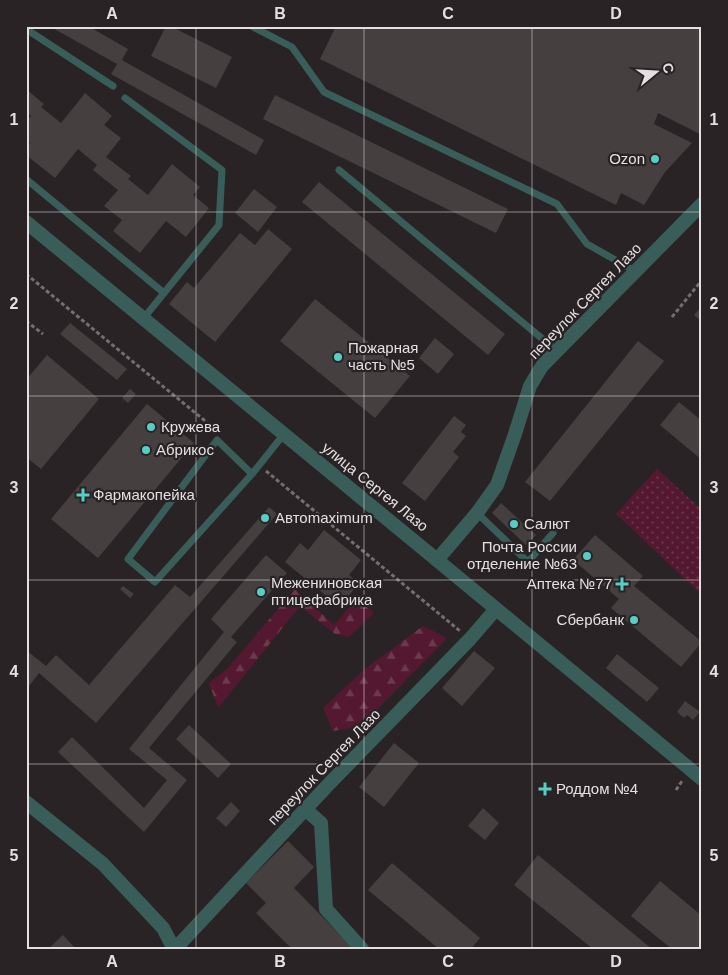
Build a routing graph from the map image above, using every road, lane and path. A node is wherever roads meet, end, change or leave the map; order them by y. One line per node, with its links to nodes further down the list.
1 (251, 26): 9 (lane)
2 (26, 29): 3 (lane)
3 (113, 86)
4 (125, 98): 11 (lane)
5 (339, 170): 16 (lane)
6 (26, 179): 11 (lane)
7 (702, 204): 9 (street, переулок Сергея Лазо)
8 (26, 222): 13 (street, улица Сергея Лазо)
9 (636, 271): 16 (street, переулок Сергея Лазо)
10 (702, 280): 12 (path)
11 (164, 293): 13 (lane)
12 (672, 317)
13 (143, 319): 17 (street, улица Сергея Лазо)
14 (26, 321): 15 (path)
15 (43, 334)
16 (557, 351): 19 (street, переулок Сергея Лазо)
17 (284, 434): 18 (lane); 21 (street, улица Сергея Лазо)
18 (252, 474): 18 (lane)
19 (478, 514): 20 (lane); 21 (street, переулок Сергея Лазо)
20 (553, 533)
21 (437, 560): 22 (street, улица Сергея Лазо)
22 (496, 608): 23 (street, улица Сергея Лазо); 25 (street, переулок Сергея Лазо)
23 (702, 779)
24 (26, 802): 26 (street)
25 (306, 809): 26 (street, переулок Сергея Лазо); 27 (street)
26 (174, 949)
27 (362, 949)

